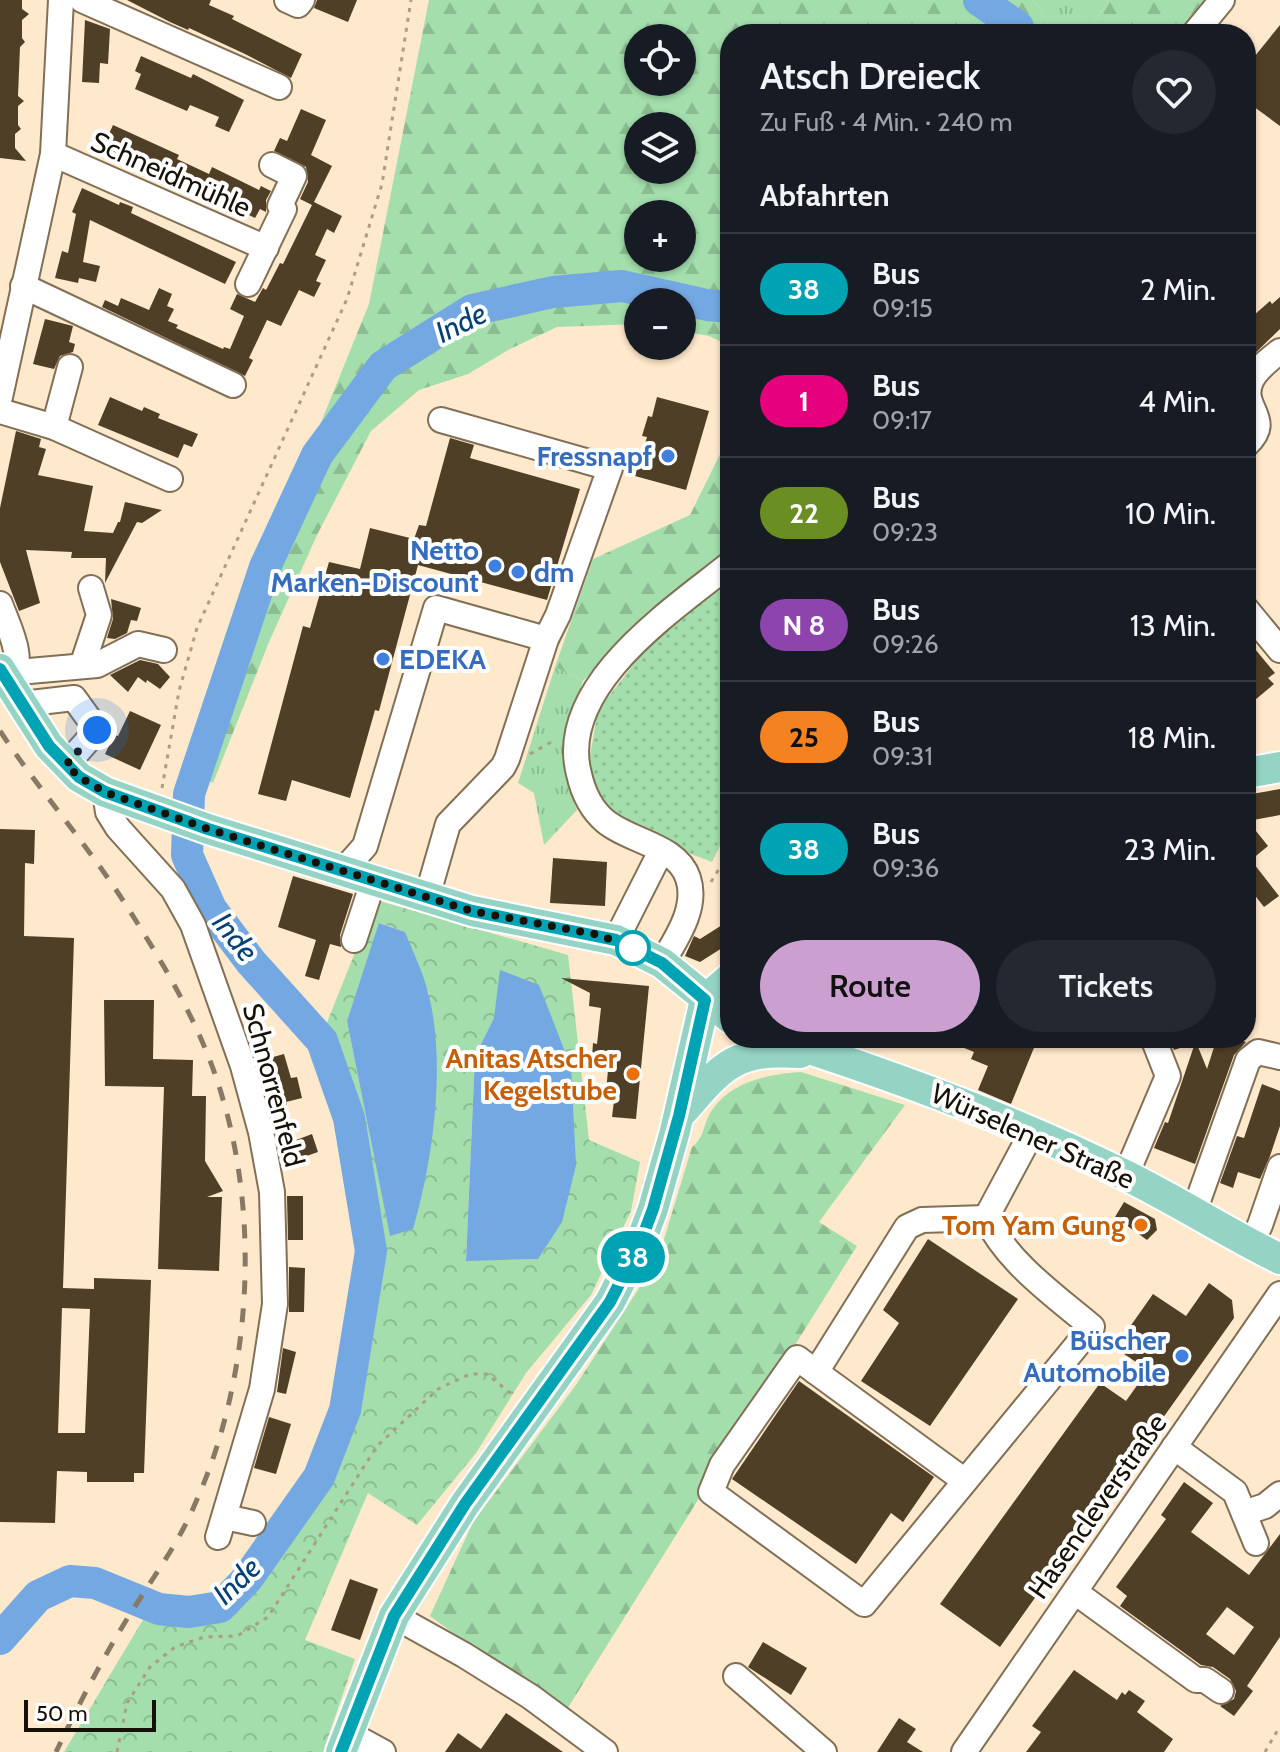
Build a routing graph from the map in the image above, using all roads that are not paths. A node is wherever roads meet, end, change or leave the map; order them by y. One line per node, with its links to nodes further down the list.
1 (61, 0): 8 (street, Schneidmühle)
2 (82, 0): 7 (street)
3 (287, 0): 4 (street)
4 (302, 0)
5 (1222, 0): 6 (street)
6 (1202, 24)
7 (279, 87)
8 (53, 154): 10 (street, Schneidmühle); 12 (street, Schneidmühle)
9 (272, 165): 10 (street, Schneidmühle)
10 (266, 248): 11 (street, Schneidmühle)
11 (248, 284)
12 (23, 286): 16 (street); 17 (street, Schneidmühle)
13 (1280, 351): 15 (street)
14 (70, 367): 20 (street)
15 (1256, 376)
16 (233, 385)
17 (0, 397)
18 (0, 411): 20 (street)
19 (441, 420): 26 (street)
20 (54, 427): 21 (street)
21 (170, 479)
22 (720, 573): 35 (street)
23 (91, 588): 29 (street)
24 (0, 604): 30 (street)
25 (1256, 621): 28 (street)
26 (546, 639): 36 (street); 38 (street)
27 (164, 650): 29 (street)
28 (1280, 650)
29 (82, 666): 30 (street)
30 (12, 682): 31 (main road); 31 (street)
31 (66, 765): 34 (main road)
32 (1280, 767): 33 (main road)
33 (1256, 771)
34 (105, 792): 36 (main road); 63 (street, Schnorrenfeld)
35 (665, 853): 40 (street); 41 (street)
36 (339, 868): 37 (main road)
37 (374, 879): 38 (main road); 39 (street)
38 (427, 897): 40 (main road)
39 (354, 940)
40 (616, 940): 41 (main road)
41 (662, 963): 43 (main road)
42 (720, 987): 43 (main road)
43 (705, 1000): 44 (main road); 49 (main road)
44 (720, 1011)
45 (806, 1048): 47 (main road, Würselener Straße)
46 (1157, 1048): 52 (street)
47 (828, 1055): 49 (main road); 50 (main road, Würselener Straße)
48 (1280, 1057): 53 (street)
49 (679, 1116): 66 (main road)
50 (1032, 1132): 52 (main road, Würselener Straße); 54 (street)
51 (1280, 1167): 55 (street)
52 (1126, 1175): 53 (main road, Würselener Straße)
53 (1194, 1212): 55 (main road, Würselener Straße)
54 (986, 1218): 58 (street); 60 (street)
55 (1251, 1244): 56 (main road, Würselener Straße)
56 (1280, 1259)
57 (1280, 1294): 59 (street, Hasencleverstraße)
58 (816, 1372): 60 (street); 60 (street)
59 (1174, 1447): 62 (street); 65 (street, Hasencleverstraße)
60 (965, 1481)
61 (1280, 1494): 62 (street)
62 (1244, 1513): 64 (street)
63 (253, 1523)
64 (1256, 1543)
65 (1075, 1592): 68 (street); 73 (street, Hasencleverstraße)
66 (394, 1616): 69 (main road); 71 (street)
67 (736, 1676): 72 (street)
68 (1221, 1691)
69 (345, 1742): 70 (street)
70 (383, 1752)
71 (605, 1752)
72 (824, 1752)
73 (964, 1752)

